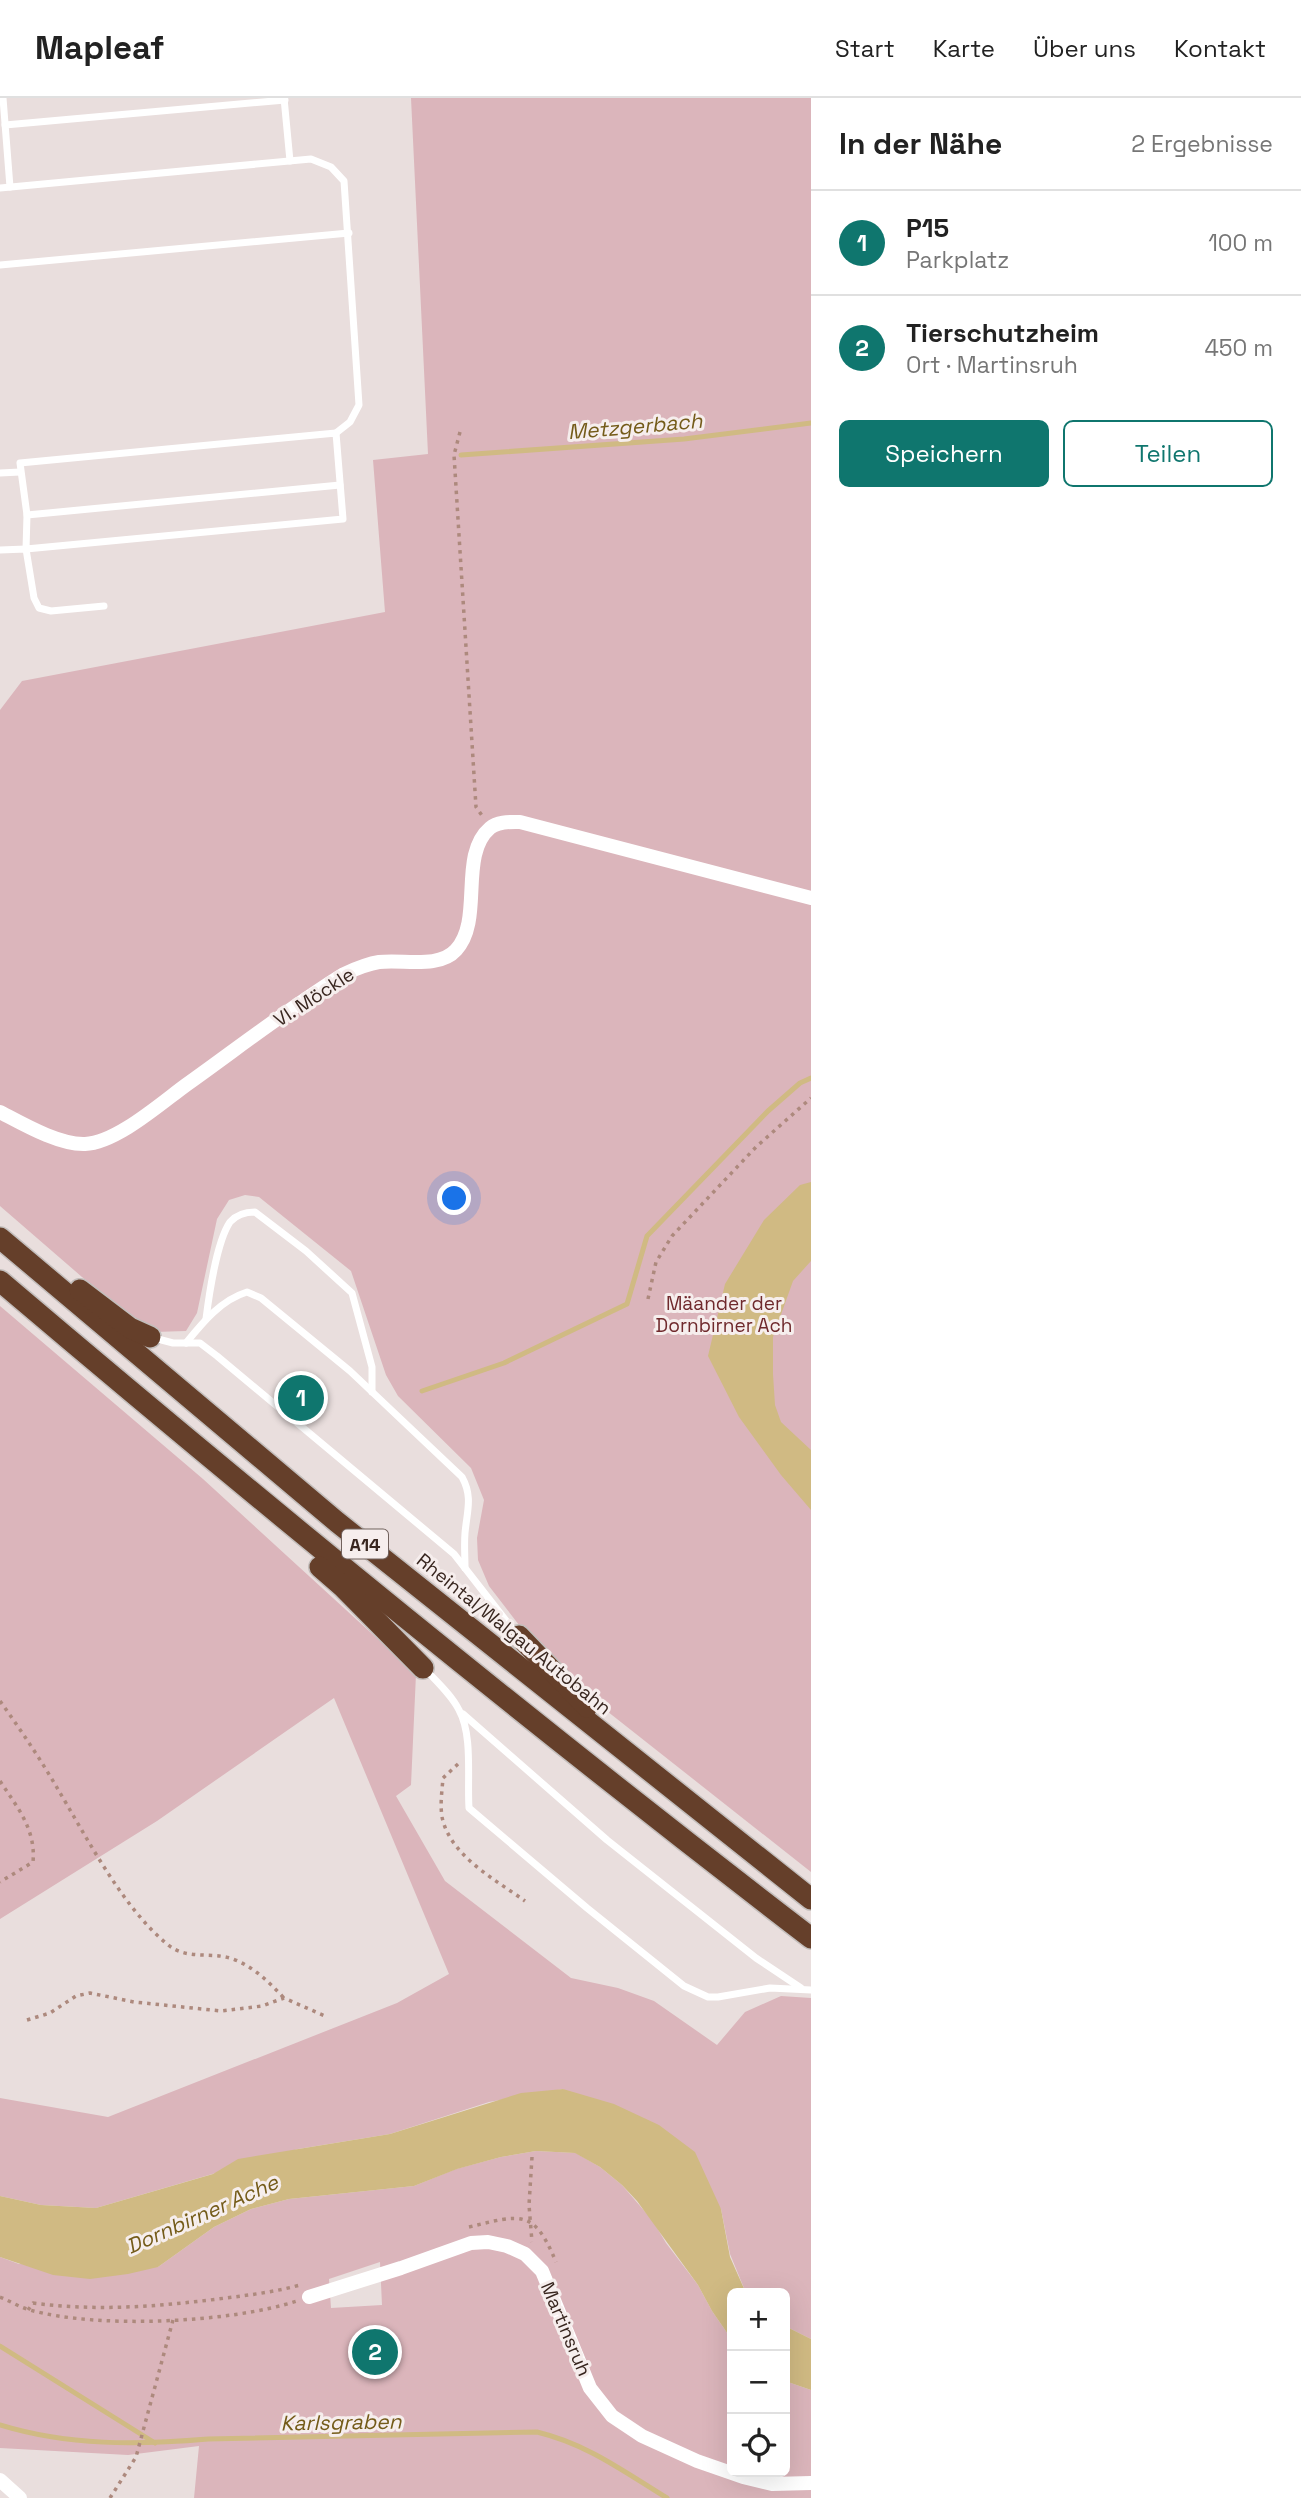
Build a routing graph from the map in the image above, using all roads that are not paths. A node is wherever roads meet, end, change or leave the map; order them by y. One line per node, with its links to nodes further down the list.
1 (3, 98): 3 (lane)
2 (285, 99): 3 (lane); 4 (lane)
3 (5, 125): 5 (lane)
4 (290, 161): 5 (lane); 7 (lane)
5 (10, 187): 6 (lane)
6 (0, 188)
7 (349, 233): 8 (lane); 9 (lane)
8 (0, 265)
9 (336, 433): 10 (lane); 12 (lane)
10 (20, 471): 11 (lane); 13 (lane)
11 (0, 473)
12 (340, 485): 13 (lane); 14 (lane)
13 (27, 515): 14 (lane)
14 (26, 549): 15 (lane); 16 (lane)
15 (0, 550)
16 (104, 606)
17 (811, 898): 18 (street, VI. Möckle)
18 (0, 1112)
19 (0, 1238): 20 (highway, Rheintal/Walgau Autobahn / A14)
20 (40, 1272): 23 (highway); 31 (highway, Rheintal/Walgau Autobahn / A14)
21 (0, 1281): 26 (highway, A14)
22 (206, 1320): 24 (lane); 25 (lane); 25 (lane)
23 (150, 1337): 24 (lane)
24 (186, 1343): 27 (lane)
25 (372, 1392): 27 (lane)
26 (300, 1533): 29 (highway); 33 (highway, A14)
27 (465, 1569): 28 (lane)
28 (519, 1636): 31 (highway)
29 (423, 1668): 30 (lane)
30 (460, 1711): 34 (lane); 34 (lane)
31 (630, 1756): 32 (highway, Rheintal/Walgau Autobahn / A14)
32 (811, 1899)
33 (811, 1938)
34 (802, 1989): 35 (lane)
35 (811, 1990)
36 (309, 2297): 38 (street, Martinsruh)
37 (0, 2480): 39 (street)
38 (811, 2483)
39 (20, 2498)

